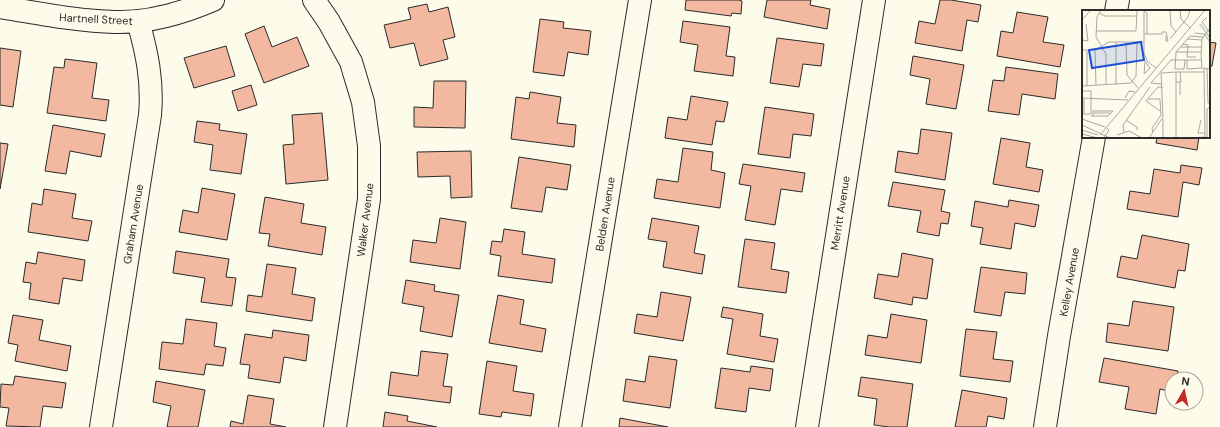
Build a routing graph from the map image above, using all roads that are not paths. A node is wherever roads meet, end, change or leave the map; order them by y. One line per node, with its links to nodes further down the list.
1 (213, 0): 8 (street, Hartnell Street)
2 (314, 0): 11 (street, Walker Avenue)
3 (640, 0): 12 (street, Belden Avenue)
4 (874, 0): 13 (street, Merritt Avenue)
5 (1118, 0): 7 (street)
6 (0, 7): 8 (street, Hartnell Street)
7 (1116, 10)
8 (138, 21): 10 (street, Graham Avenue)
9 (1094, 138): 14 (street, Kelley Avenue)
10 (101, 427)
11 (335, 427)
12 (570, 427)
13 (807, 427)
14 (1045, 427)

